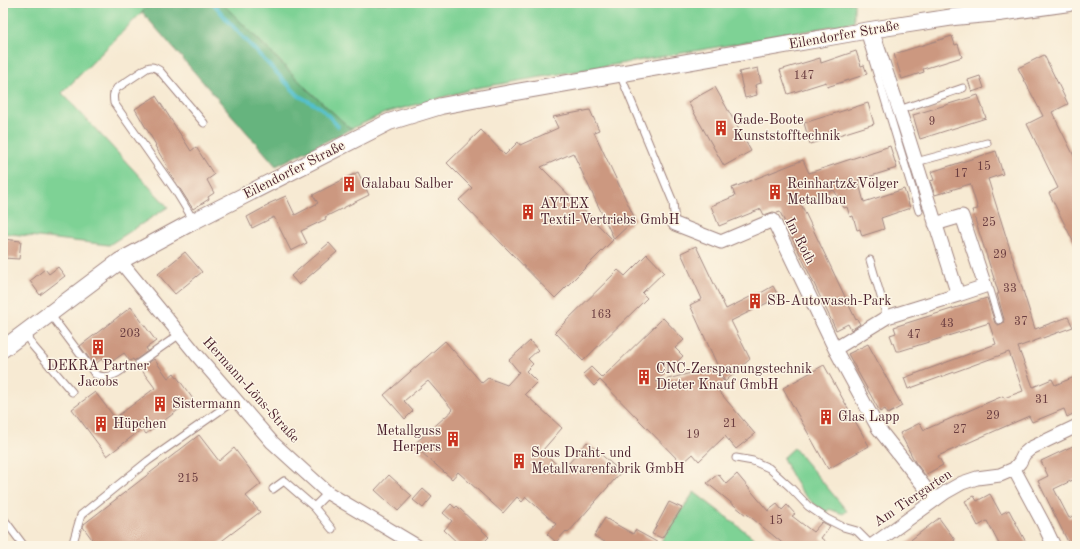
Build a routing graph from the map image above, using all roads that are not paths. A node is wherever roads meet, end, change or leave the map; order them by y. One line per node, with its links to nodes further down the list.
1 (1069, 3): 2 (street, Eilendorfer Straße)
2 (868, 31): 3 (street, Eilendorfer Straße); 5 (street); 9 (lane)
3 (620, 74): 10 (street, Eilendorfer Straße); 11 (lane)
4 (963, 88): 5 (lane)
5 (899, 110): 8 (street)
6 (204, 123): 10 (lane)
7 (987, 143): 8 (lane)
8 (916, 162): 12 (street)
9 (919, 211)
10 (194, 221): 14 (street, Eilendorfer Straße)
11 (675, 224): 23 (street, Im Roth)
12 (935, 224): 15 (street); 16 (street)
13 (870, 260): 18 (lane)
14 (120, 261): 17 (street, Eilendorfer Straße); 21 (street, Hermann-Löns-Straße)
15 (985, 286): 16 (street); 19 (lane)
16 (958, 295): 18 (street)
17 (50, 314): 20 (street, Eilendorfer Straße); 25 (lane)
18 (887, 317): 23 (street)
19 (999, 320)
20 (25, 333): 22 (street, Eilendorfer Straße); 26 (lane)
21 (180, 334): 24 (lane); 27 (street, Hermann-Löns-Straße)
22 (3, 349)
23 (835, 349): 33 (street, Im Roth)
24 (139, 363)
25 (122, 370)
26 (72, 392)
27 (235, 400): 32 (street, Hermann-Löns-Straße); 38 (lane)
28 (1077, 426): 30 (street)
29 (736, 458): 40 (lane, Am Tiergarten)
30 (1014, 469): 33 (street, Am Tiergarten); 41 (street)
31 (273, 489): 34 (lane)
32 (328, 493): 34 (lane); 39 (street, Hermann-Löns-Straße)
33 (935, 500): 40 (street, Am Tiergarten)
34 (314, 507): 36 (lane)
35 (3, 518): 37 (lane)
36 (332, 529)
37 (24, 546)
38 (72, 546)
39 (417, 546)
40 (872, 546)
41 (1054, 546)

